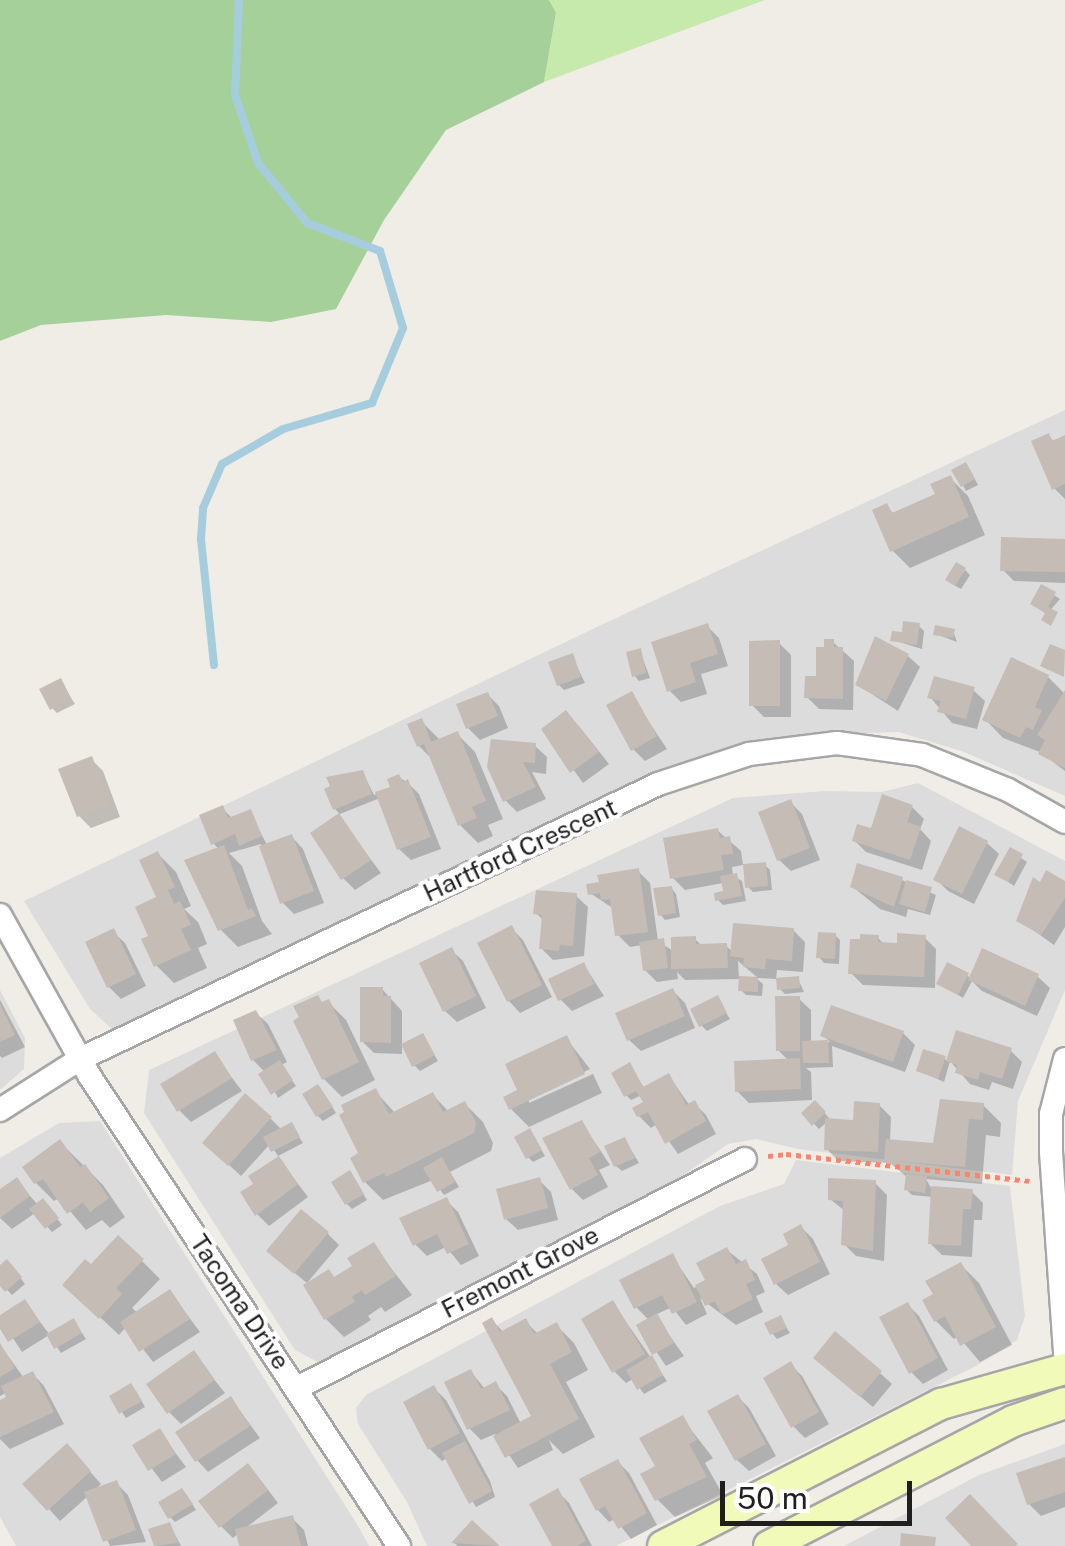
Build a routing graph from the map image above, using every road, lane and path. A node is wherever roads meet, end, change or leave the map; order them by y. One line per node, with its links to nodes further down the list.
1 (1065, 822): 3 (street, Hartford Crescent)
2 (0, 915): 3 (street, Tacoma Drive)
3 (80, 1059): 5 (street, Hartford Crescent); 10 (street, Tacoma Drive)
4 (1065, 1059): 7 (street)
5 (0, 1110)
6 (745, 1159): 7 (path); 10 (street, Fremont Grove)
7 (1050, 1183): 8 (street)
8 (1065, 1354)
9 (1065, 1369): 13 (street)
10 (296, 1388): 12 (street, Tacoma Drive)
11 (1065, 1403): 14 (street)
12 (399, 1546)
13 (663, 1546)
14 (768, 1546)

